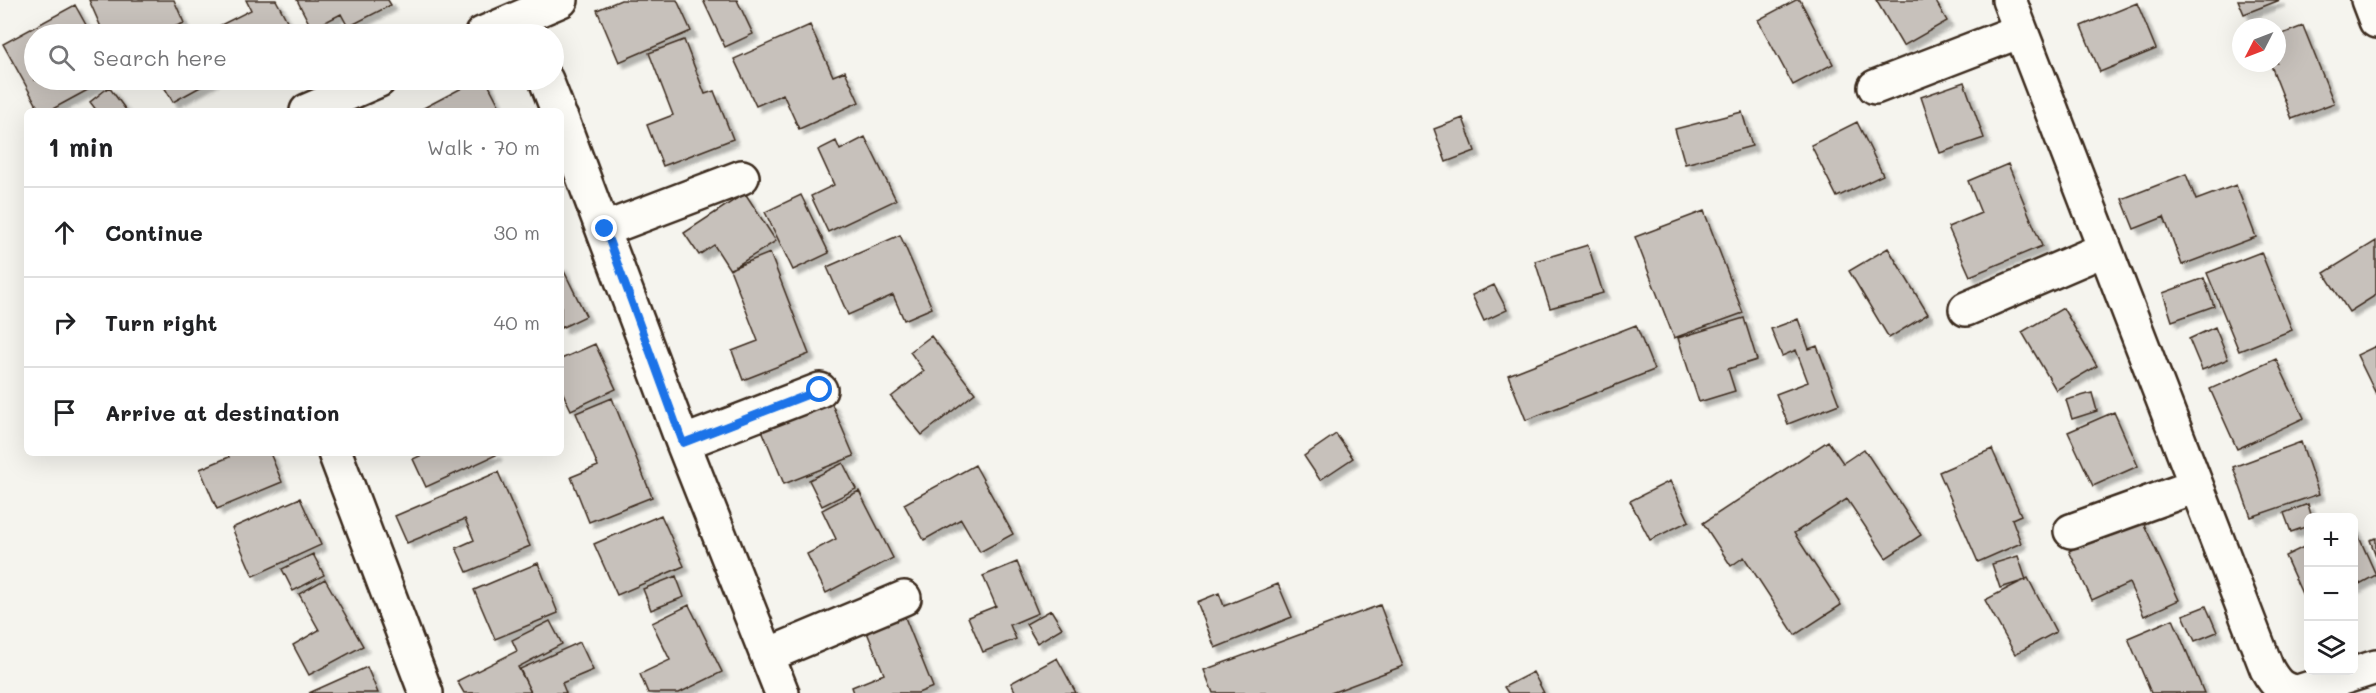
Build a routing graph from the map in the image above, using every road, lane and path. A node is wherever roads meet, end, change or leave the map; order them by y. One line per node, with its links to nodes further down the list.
1 (561, 0): 5 (street)
2 (2008, 0): 6 (street)
3 (2368, 0): 4 (street)
4 (2376, 21)
5 (528, 24)
6 (2020, 31): 7 (street); 15 (street)
7 (1875, 87)
8 (355, 90): 10 (street)
9 (550, 90): 11 (street)
10 (313, 108)
11 (557, 108)
12 (564, 126): 14 (street)
13 (742, 177): 14 (street)
14 (605, 229): 18 (street)
15 (2105, 249): 16 (street); 20 (street)
16 (1966, 309)
17 (820, 390): 18 (street)
18 (683, 443): 23 (street)
19 (336, 456): 26 (street)
20 (2196, 486): 21 (street); 25 (street)
21 (2071, 531)
22 (904, 598): 23 (street)
23 (768, 655): 27 (street)
24 (2376, 667): 25 (street)
25 (2268, 686)
26 (426, 693)
27 (782, 693)

